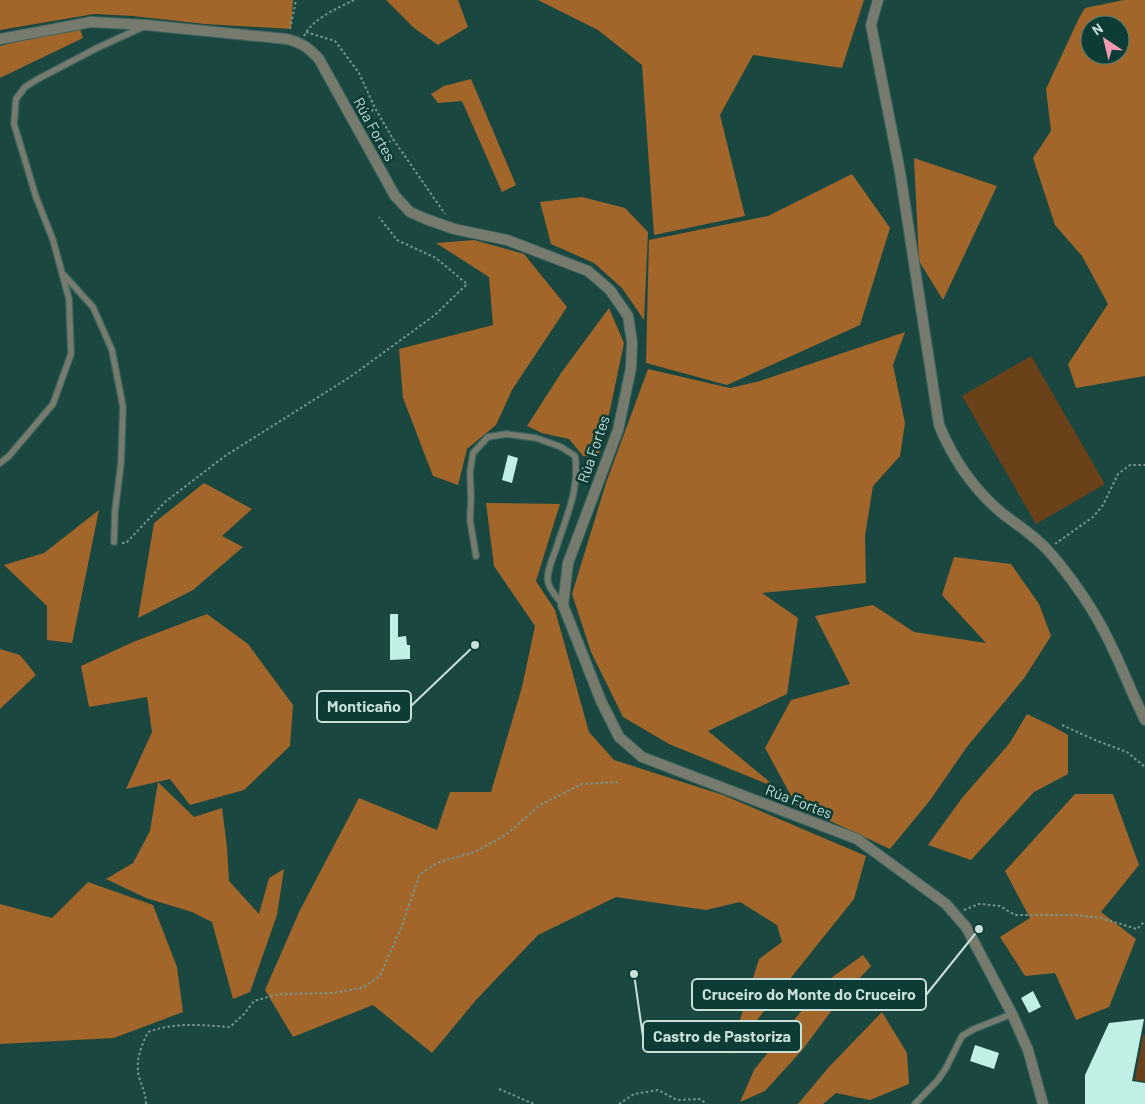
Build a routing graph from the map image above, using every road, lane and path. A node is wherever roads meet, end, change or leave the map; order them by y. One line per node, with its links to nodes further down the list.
1 (296, 0): 7 (path)
2 (354, 0): 5 (path)
3 (878, 0): 19 (street)
4 (146, 25): 6 (street); 7 (street); 15 (lane)
5 (306, 32): 8 (path); 9 (path)
6 (0, 39)
7 (288, 39): 8 (street)
8 (301, 42): 10 (street, Rúa Fortes)
9 (375, 108): 10 (path); 11 (path)
10 (356, 126): 12 (street, Rúa Fortes)
11 (392, 139): 12 (path); 14 (path)
12 (372, 154): 14 (street, Rúa Fortes)
13 (379, 217): 18 (path)
14 (454, 229): 21 (street, Rúa Fortes)
15 (62, 272): 16 (lane); 18 (lane)
16 (0, 463)
17 (1145, 465): 19 (path)
18 (114, 542)
19 (1047, 550): 22 (street)
20 (476, 556): 21 (lane)
21 (563, 604): 26 (street, Rúa Fortes)
22 (1145, 720)
23 (1062, 725): 24 (path)
24 (1145, 767)
25 (620, 782): 30 (path)
26 (954, 914): 27 (path); 28 (street, Rúa Fortes)
27 (1145, 921)
28 (1012, 1014): 34 (lane); 35 (street, Rúa Fortes)
29 (499, 1089): 31 (path)
30 (146, 1104)
31 (534, 1104)
32 (619, 1104): 33 (path)
33 (707, 1104)
34 (915, 1104)
35 (1043, 1104)

